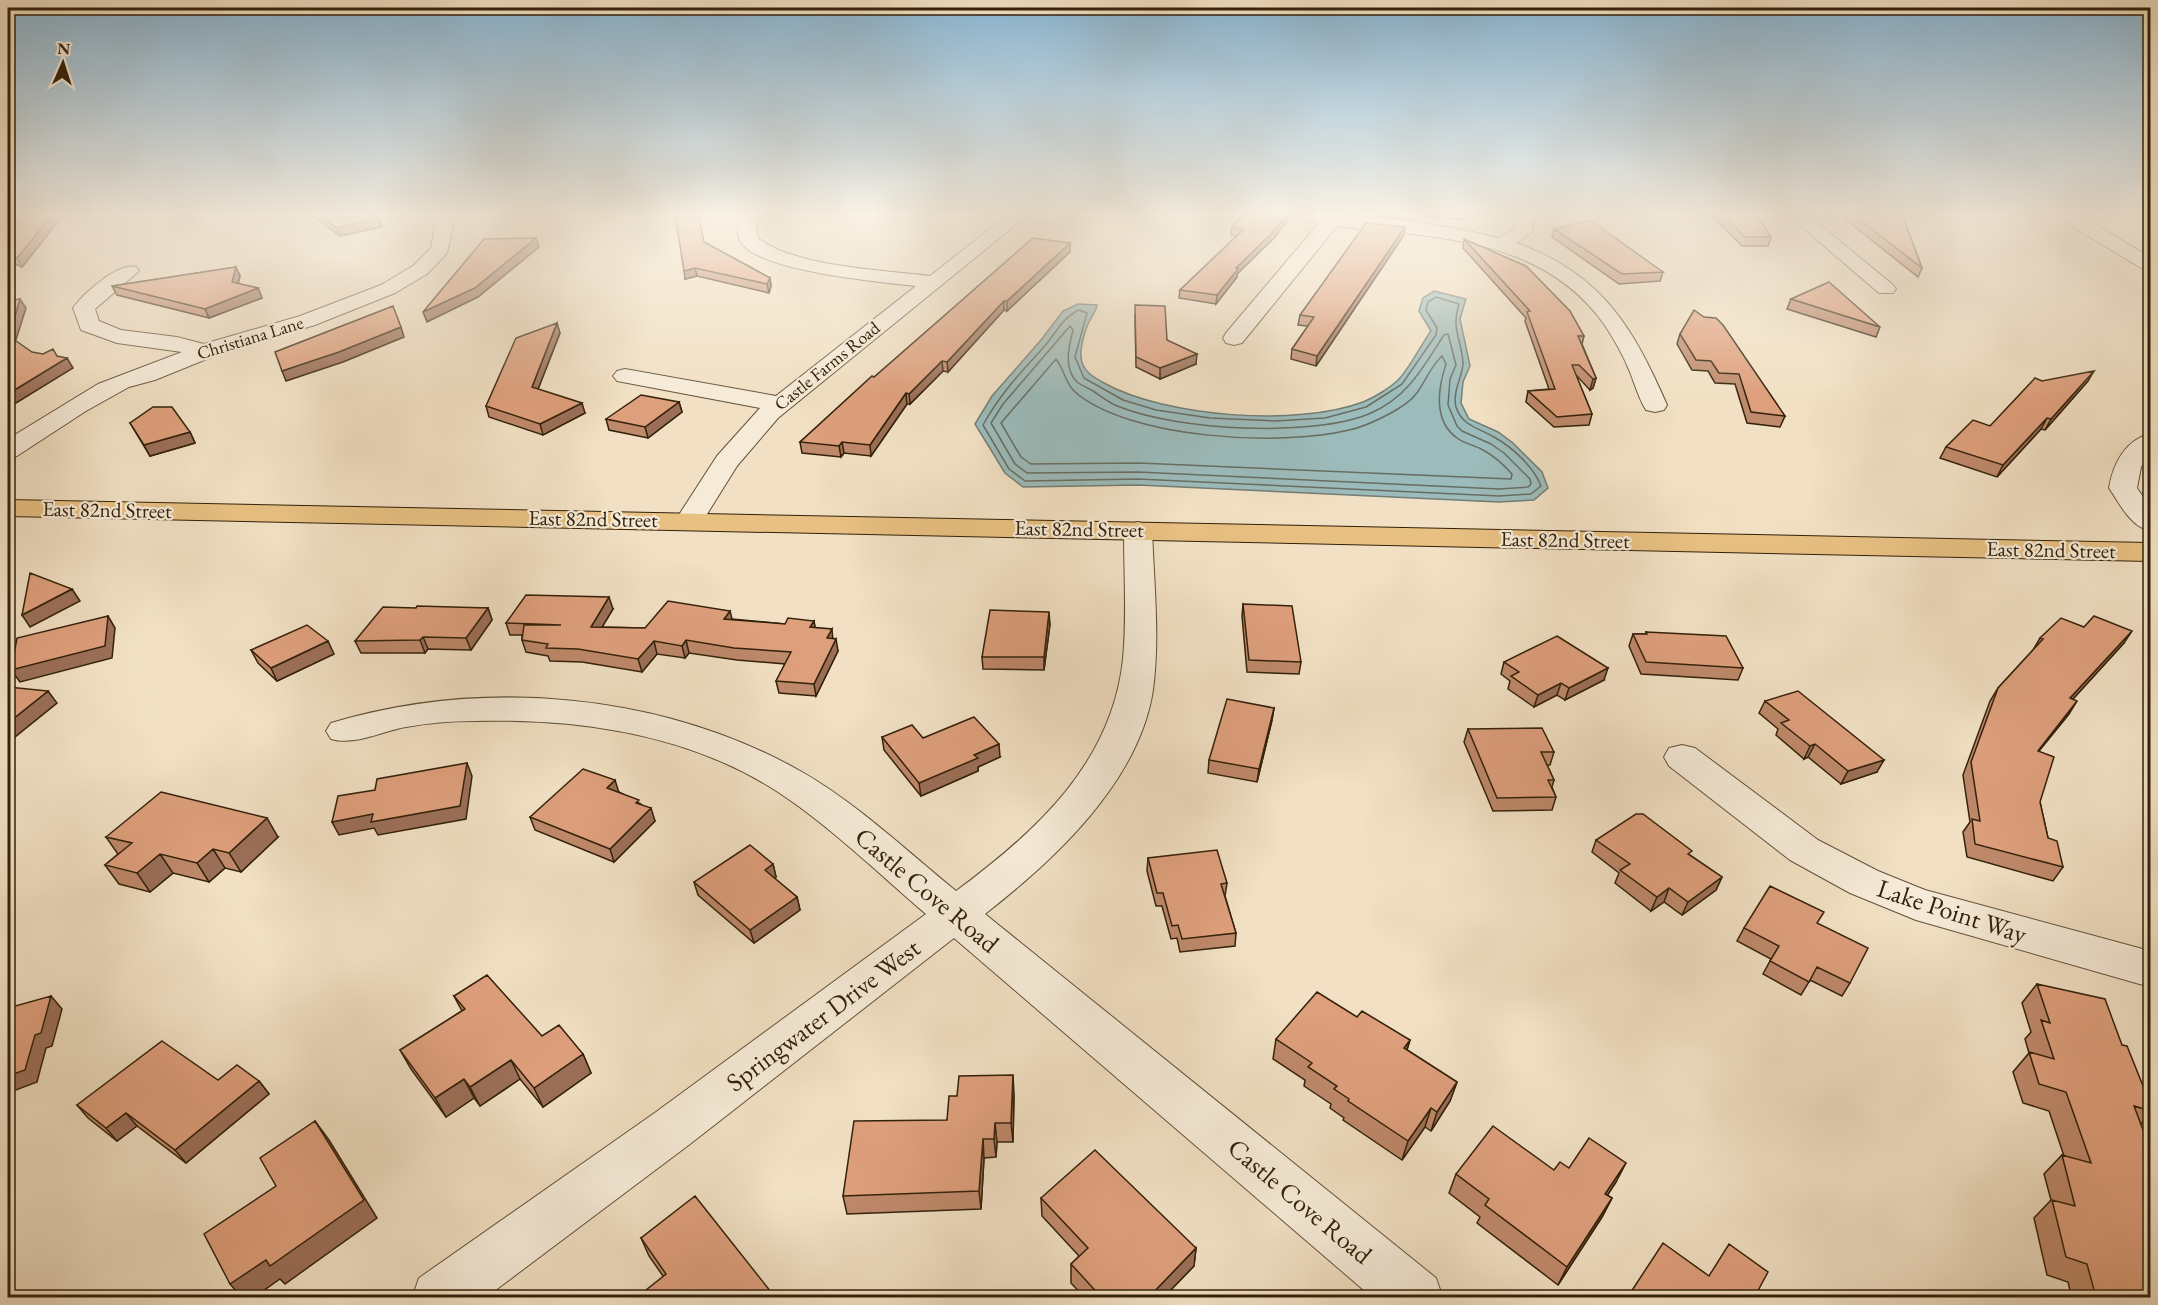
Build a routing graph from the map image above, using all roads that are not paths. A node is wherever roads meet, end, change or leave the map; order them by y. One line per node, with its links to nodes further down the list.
1 (124, 275): 11 (street)
2 (412, 275): 11 (street, Christiana Lane)
3 (884, 275): 8 (street)
4 (941, 275): 8 (street, Castle Farms Road)
5 (1286, 275): 10 (street)
6 (1563, 275): 15 (street)
7 (1867, 275): 9 (street)
8 (932, 282): 14 (street, Castle Farms Road)
9 (1886, 290)
10 (1234, 338)
11 (205, 351): 12 (street, Christiana Lane)
12 (145, 376): 17 (street, Christiana Lane); 18 (street, Christiana Lane)
13 (625, 376): 14 (street)
14 (780, 404): 20 (street, Castle Farms Road)
15 (1655, 405)
16 (2151, 442): 21 (street)
17 (8, 450)
18 (8, 475)
19 (8, 508): 20 (main road, East 82nd Street)
20 (689, 521): 22 (main road, East 82nd Street)
21 (2151, 522)
22 (1138, 531): 23 (main road, East 82nd Street); 26 (street, Springwater Drive West)
23 (2151, 552)
24 (344, 731): 26 (street, Castle Cove Road)
25 (1682, 757): 27 (street, Lake Point Way)
26 (956, 914): 28 (street, Springwater Drive West); 29 (street, Castle Cove Road)
27 (2151, 969)
28 (439, 1298)
29 (1416, 1298)

